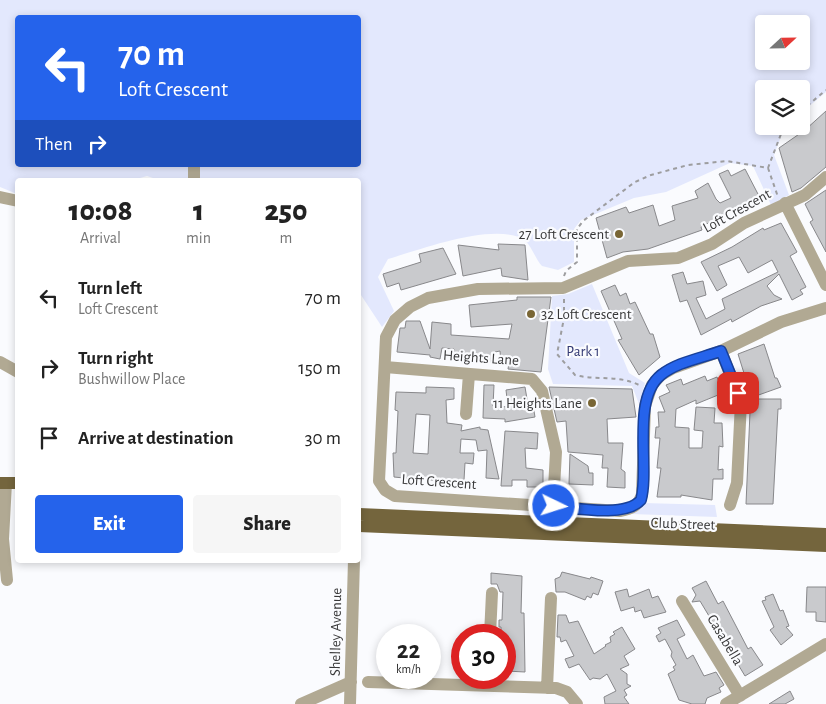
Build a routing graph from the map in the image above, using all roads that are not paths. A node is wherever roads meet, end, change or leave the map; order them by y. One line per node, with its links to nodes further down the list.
1 (826, 177): 4 (street, Loft Crescent)
2 (0, 197): 3 (street)
3 (15, 201)
4 (783, 204): 5 (street); 9 (street, Loft Crescent)
5 (826, 285)
6 (826, 308): 7 (street, Loft Crescent)
7 (721, 351): 14 (street); 15 (street, Loft Crescent)
8 (0, 362): 10 (street)
9 (385, 367): 11 (street, Heights Lane); 15 (street, Loft Crescent)
10 (15, 370)
11 (469, 374): 12 (street); 15 (street, Heights Lane)
12 (466, 414)
13 (10, 484): 21 (street)
14 (730, 505)
15 (554, 506)
16 (361, 514): 18 (main road, Club Street)
17 (361, 526): 19 (main road, Club Street)
18 (826, 534)
19 (826, 546)
20 (354, 563): 28 (street, Shelley Avenue)
21 (7, 580)
22 (492, 593): 25 (street)
23 (551, 598): 31 (street)
24 (682, 600): 32 (street, Casabella)
25 (491, 624)
26 (826, 644): 32 (street)
27 (451, 681): 29 (street)
28 (351, 682): 33 (street); 34 (street, Shelley Avenue)
29 (368, 682)
30 (516, 684): 31 (street)
31 (548, 688): 35 (street)
32 (740, 696): 36 (street)
33 (301, 704)
34 (350, 704)
35 (577, 704)
36 (726, 704)

